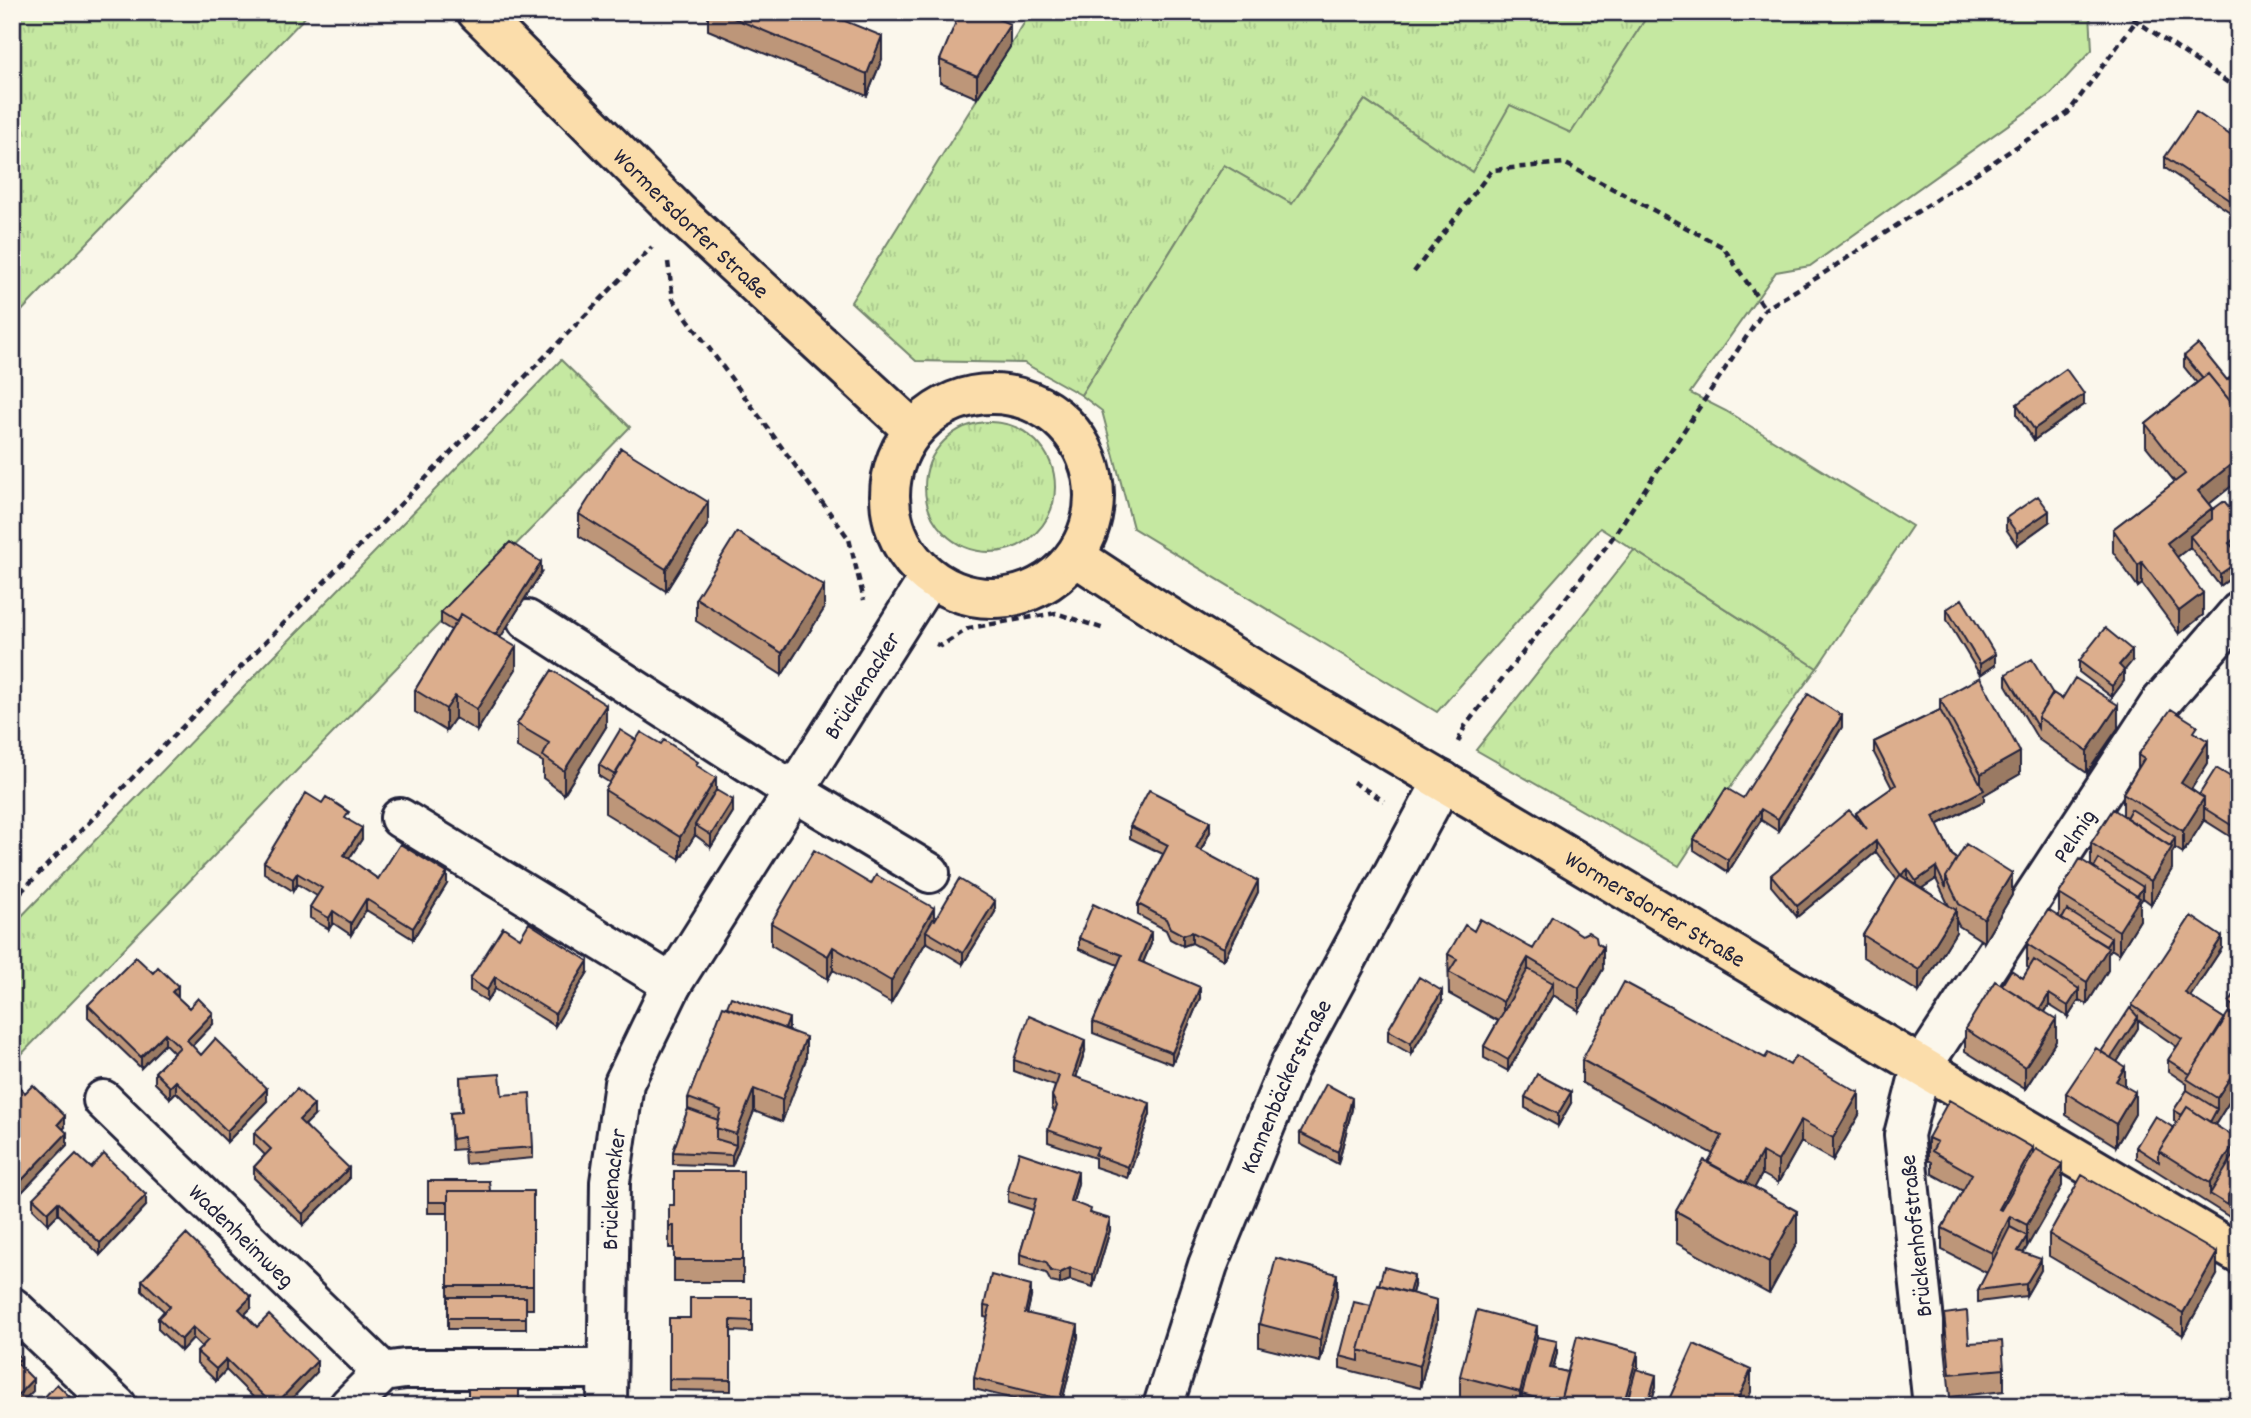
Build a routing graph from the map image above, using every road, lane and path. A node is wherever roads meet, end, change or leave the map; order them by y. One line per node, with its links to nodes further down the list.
1 (477, 12): 5 (main road, Wormersdorfer Straße)
2 (2123, 12): 3 (path)
3 (2136, 21): 4 (path); 7 (path)
4 (2239, 90)
5 (673, 225): 8 (main road, Wormersdorfer Straße); 13 (path); 21 (path)
6 (1414, 272): 7 (path)
7 (1765, 309): 16 (path)
8 (913, 429): 9 (main road); 10 (main road)
9 (1075, 556): 10 (main road); 16 (main road, Wormersdorfer Straße)
10 (929, 578): 13 (street, Brückenacker)
11 (2239, 612): 23 (street, Pelmig)
12 (527, 620): 17 (street)
13 (896, 629): 14 (path); 17 (street, Brückenacker)
14 (1104, 630)
15 (1350, 781): 19 (path)
16 (1443, 782): 19 (street, Kannenbäckerstraße); 23 (main road, Wormersdorfer Straße)
17 (793, 791): 20 (street); 22 (street, Brückenacker)
18 (400, 818): 22 (street)
19 (1420, 824): 31 (street, Kannenbäckerstraße)
20 (930, 873)
21 (12, 901)
22 (672, 984): 28 (street, Brückenacker)
23 (1922, 1068): 25 (main road, Wormersdorfer Straße); 32 (street, Brückenhofstraße)
24 (103, 1100): 27 (street, Wadenheimweg)
25 (2239, 1254)
26 (12, 1307): 29 (street)
27 (383, 1371): 28 (street); 30 (street)
28 (607, 1387)
29 (117, 1406)
30 (349, 1406)
31 (1163, 1406)
32 (1933, 1406)

